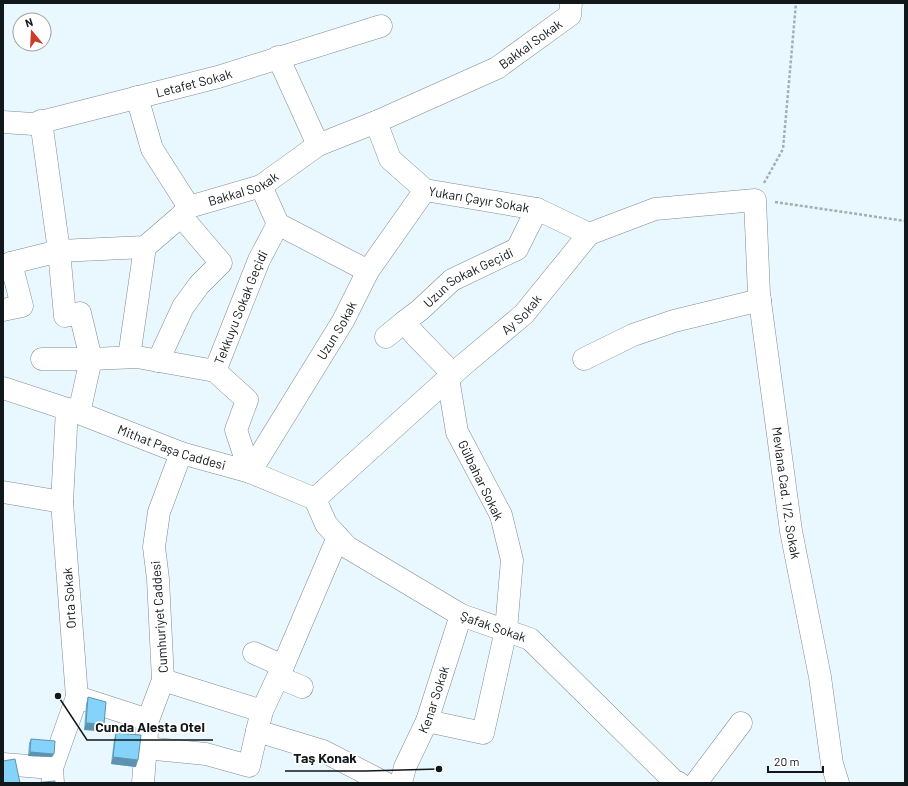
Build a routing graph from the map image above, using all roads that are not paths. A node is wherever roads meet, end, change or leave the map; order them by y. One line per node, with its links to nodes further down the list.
1 (571, 3): 7 (street, Bakkal Sokak)
2 (381, 26): 3 (street, Letafet Sokak)
3 (278, 57): 4 (street, Letafet Sokak); 8 (street)
4 (137, 97): 5 (street, Letafet Sokak); 12 (street)
5 (41, 121): 6 (street, Letafet Sokak); 16 (street)
6 (3, 122)
7 (376, 122): 8 (street, Bakkal Sokak); 10 (street, Yukarı Çayır Sokak)
8 (318, 145): 9 (street, Bakkal Sokak)
9 (260, 186): 12 (street, Bakkal Sokak); 13 (street)
10 (425, 190): 11 (street, Yukarı Çayır Sokak); 18 (street, Uzun Sokak)
11 (537, 209): 14 (street, Yukarı Çayır Sokak); 21 (street, Uzun Sokak Geçidi)
12 (185, 212): 15 (street, Bakkal Sokak); 27 (street)
13 (278, 224): 18 (street); 28 (street, Tekkuyu Sokak Geçidi)
14 (589, 234): 19 (street, Mevlana Cad. 1/2. Sokak); 29 (street, Ay Sokak)
15 (145, 247): 16 (street); 23 (street)
16 (59, 251): 17 (street); 25 (street)
17 (7, 265): 20 (street)
18 (368, 271): 33 (street, Uzun Sokak)
19 (760, 300): 26 (street); 57 (street, Mevlana Cad. 1/2. Sokak)
20 (3, 310)
21 (404, 322): 22 (street, Uzun Sokak Geçidi); 29 (street)
22 (386, 337)
23 (129, 357): 25 (street); 27 (street)
24 (42, 359): 25 (street)
25 (90, 359): 31 (street)
26 (584, 359)
27 (158, 360): 28 (street)
28 (215, 371): 33 (street, Tekkuyu Sokak Geçidi)
29 (451, 376): 35 (street, Ay Sokak); 39 (street, Gülbahar Sokak)
30 (3, 388): 31 (street, Mithat Paşa Caddesi)
31 (73, 411): 32 (street, Mithat Paşa Caddesi); 36 (street, Orta Sokak)
32 (181, 453): 33 (street, Mithat Paşa Caddesi); 42 (street, Cumhuriyet Caddesi)
33 (250, 472): 35 (street, Mithat Paşa Caddesi)
34 (3, 492): 36 (street)
35 (315, 499): 37 (street)
36 (62, 502): 44 (street, Orta Sokak)
37 (332, 531): 38 (street, Şafak Sokak); 41 (street)
38 (461, 615): 39 (street, Şafak Sokak); 47 (street, Kenar Sokak)
39 (506, 630): 47 (street, Gülbahar Sokak); 52 (street, Şafak Sokak)
40 (254, 653): 41 (street)
41 (281, 672): 43 (street); 46 (street)
42 (163, 680): 45 (street, Cumhuriyet Caddesi); 46 (street)
43 (302, 686)
44 (77, 696): 45 (street); 51 (street, Orta Sokak)
45 (148, 720): 49 (street, Cumhuriyet Caddesi)
46 (260, 721): 49 (street); 54 (street)
47 (427, 721): 55 (street, Kenar Sokak)
48 (740, 722): 56 (street)
49 (145, 748): 53 (street, Cumhuriyet Caddesi)
50 (3, 764): 51 (street)
51 (52, 775)
52 (671, 781)
53 (143, 783)
54 (385, 783)
55 (401, 783)
56 (696, 783)
57 (838, 783)

